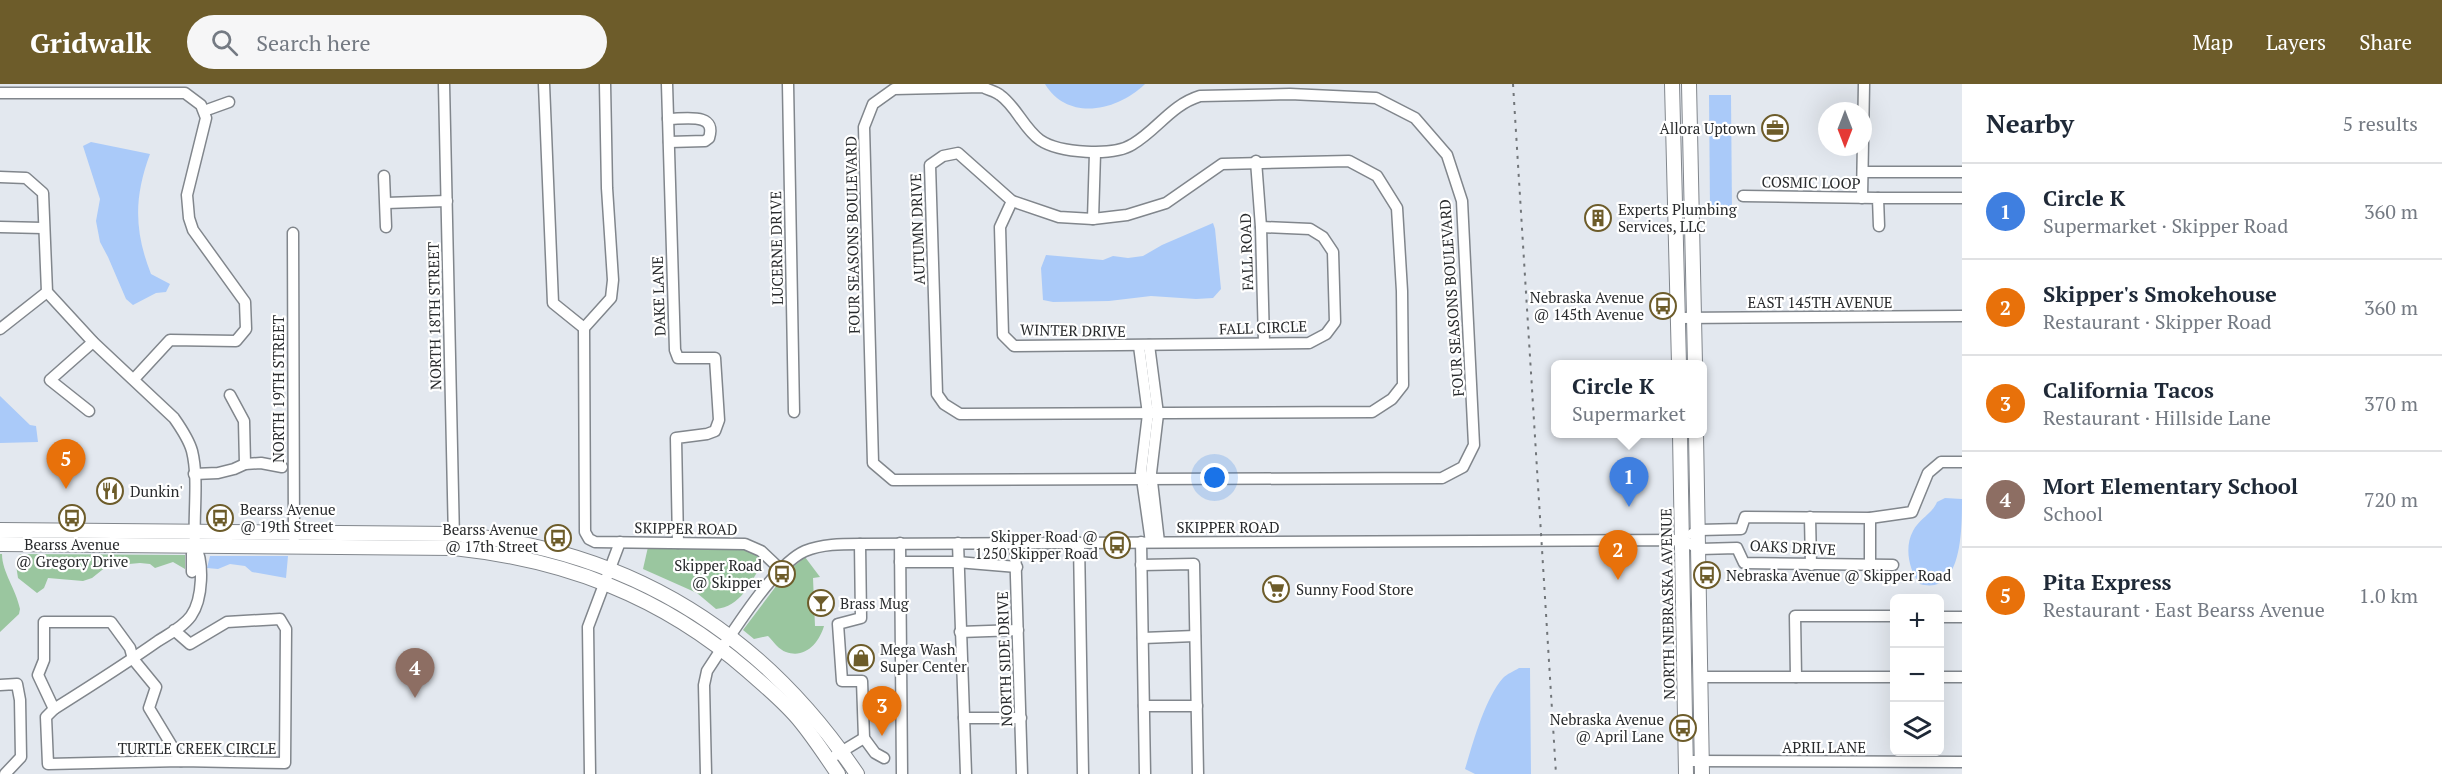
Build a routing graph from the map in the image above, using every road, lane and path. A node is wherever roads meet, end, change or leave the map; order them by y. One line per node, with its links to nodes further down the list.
1 (444, 84): 25 (street, NORTH 18TH STREET)
2 (544, 84): 39 (street)
3 (605, 84): 39 (street)
4 (667, 84): 13 (street, DAKE LANE)
5 (788, 84): 49 (street, LUCERNE DRIVE)
6 (1672, 84): 37 (main road)
7 (1689, 84): 38 (main road)
8 (1864, 84): 17 (street)
9 (32, 89): 10 (street); 12 (street)
10 (0, 93)
11 (229, 102): 12 (street)
12 (204, 111): 46 (street)
13 (668, 119): 14 (street, DAKE LANE); 14 (street)
14 (669, 142): 72 (street, DAKE LANE)
15 (1095, 153): 28 (street); 57 (street, FOUR SEASONS BOULEVARD); 57 (street, FOUR SEASONS BOULEVARD)
16 (1256, 161): 28 (street, AUTUMN DRIVE); 31 (street, FALL ROAD); 50 (street, AUTUMN DRIVE)
17 (1863, 172): 18 (street); 22 (street)
18 (1962, 172)
19 (384, 176): 27 (street)
20 (0, 177): 32 (street)
21 (1743, 196): 22 (street, COSMIC LOOP)
22 (1862, 198): 23 (street, COSMIC LOOP)
23 (1878, 198): 24 (street, COSMIC LOOP); 29 (street, COSMIC LOOP)
24 (1962, 198)
25 (447, 201): 27 (street); 67 (street, NORTH 18TH STREET)
26 (1012, 201): 28 (street, AUTUMN DRIVE); 43 (street, WINTER DRIVE); 50 (street, AUTUMN DRIVE)
27 (386, 203): 33 (street)
28 (1093, 219)
29 (1879, 226)
30 (0, 227): 32 (street)
31 (1261, 227): 42 (street, FALL ROAD); 42 (street, FALL CIRCLE)
32 (43, 228): 35 (street)
33 (386, 228)
34 (293, 232): 62 (street, NORTH 19TH STREET)
35 (47, 292): 40 (street); 41 (street)
36 (1962, 316): 38 (street, EAST 145TH AVENUE)
37 (1678, 318): 38 (street, EAST 145TH AVENUE); 44 (main road)
38 (1694, 318): 45 (main road)
39 (584, 328): 71 (street, SKIPPER ROAD)
40 (0, 330)
41 (93, 342): 46 (street); 48 (street)
42 (1264, 342): 43 (street, FALL CIRCLE)
43 (1144, 346): 50 (street)
44 (1679, 360)
45 (1695, 360)
46 (134, 379): 56 (street)
47 (230, 395): 54 (street)
48 (88, 411)
49 (794, 412)
50 (1153, 414): 57 (street)
51 (1680, 438): 66 (main road, NORTH NEBRASKA AVENUE)
52 (1696, 438): 61 (main road)
53 (1962, 462): 59 (street)
54 (245, 464): 55 (street); 56 (street)
55 (282, 467)
56 (194, 474): 64 (street)
57 (1147, 480): 69 (street)
58 (1810, 517): 59 (street); 61 (street); 86 (street)
59 (1870, 518): 87 (street)
60 (0, 530): 63 (main road)
61 (1699, 530): 66 (street); 80 (main road)
62 (294, 531): 64 (main road); 65 (main road); 79 (street, NORTH 19TH STREET)
63 (48, 537): 64 (main road); 70 (main road)
64 (195, 538): 79 (main road); 96 (street)
65 (337, 539): 67 (main road); 79 (main road)
66 (1683, 540): 77 (street, SKIPPER ROAD); 80 (street, SKIPPER ROAD); 120 (main road, NORTH NEBRASKA AVENUE)
67 (454, 541): 68 (main road); 81 (main road)
68 (520, 542): 81 (main road); 90 (main road)
69 (1151, 542): 76 (street, SKIPPER ROAD); 77 (street, SKIPPER ROAD); 85 (street)
70 (0, 543)
71 (620, 543): 72 (street, SKIPPER ROAD); 90 (street, SKIPPER ROAD)
72 (678, 543): 91 (street, SKIPPER ROAD)
73 (860, 543): 74 (street, SKIPPER ROAD); 91 (street, SKIPPER ROAD); 114 (street)
74 (900, 543): 75 (street, SKIPPER ROAD); 83 (street)
75 (958, 543): 78 (street, SKIPPER ROAD); 82 (street)
76 (1079, 543): 78 (street, SKIPPER ROAD); 130 (street)
77 (1193, 543): 84 (street)
78 (1015, 544): 89 (street, NORTH SIDE DRIVE)
79 (294, 546)
80 (1699, 549): 86 (street, OAKS DRIVE); 103 (main road)
81 (516, 556): 92 (main road)
82 (957, 561): 83 (street); 89 (street); 98 (street)
83 (900, 562): 127 (street)
84 (1194, 564): 85 (street); 99 (street)
85 (1142, 565): 100 (street)
86 (1811, 565): 87 (street, OAKS DRIVE)
87 (1870, 565): 88 (street, OAKS DRIVE)
88 (1893, 565)
89 (1017, 567): 97 (street, NORTH SIDE DRIVE)
90 (610, 568): 92 (street, SKIPPER ROAD); 101 (main road)
91 (780, 569): 101 (street, SKIPPER ROAD)
92 (605, 582): 101 (main road); 123 (street, SKIPPER ROAD)
93 (1890, 616): 104 (street)
94 (1944, 616): 95 (street)
95 (1962, 617)
96 (174, 630): 102 (street); 118 (street, TURTLE CREEK CIRCLE)
97 (1018, 630): 98 (street); 113 (street, NORTH SIDE DRIVE)
98 (960, 632): 112 (street)
99 (1195, 636): 100 (street); 110 (street)
100 (1143, 638): 109 (street)
101 (726, 643): 115 (main road); 117 (main road); 124 (street, SKIPPER ROAD)
102 (133, 659): 111 (street); 111 (street); 118 (street)
103 (1701, 677): 104 (street); 121 (main road)
104 (1796, 677): 105 (street)
105 (1890, 677)
106 (1944, 677): 107 (street)
107 (1962, 677)
108 (0, 685): 122 (street)
109 (1144, 706): 110 (street); 131 (street)
110 (1197, 706): 132 (street)
111 (54, 709): 118 (street, TURTLE CREEK CIRCLE)
112 (964, 718): 113 (street); 128 (street)
113 (1021, 718): 129 (street, NORTH SIDE DRIVE)
114 (864, 738): 115 (street); 116 (street)
115 (841, 751): 117 (street); 126 (main road)
116 (884, 758)
117 (828, 759): 125 (main road)
118 (181, 761)
119 (1962, 762): 121 (street, APRIL LANE)
120 (1686, 767): 121 (street, APRIL LANE)
121 (1702, 768)
122 (5, 774)
123 (591, 774)
124 (706, 774)
125 (838, 774)
126 (857, 774)
127 (902, 774)
128 (966, 774)
129 (1022, 774)
130 (1083, 774)
131 (1145, 774)
132 (1198, 774)

